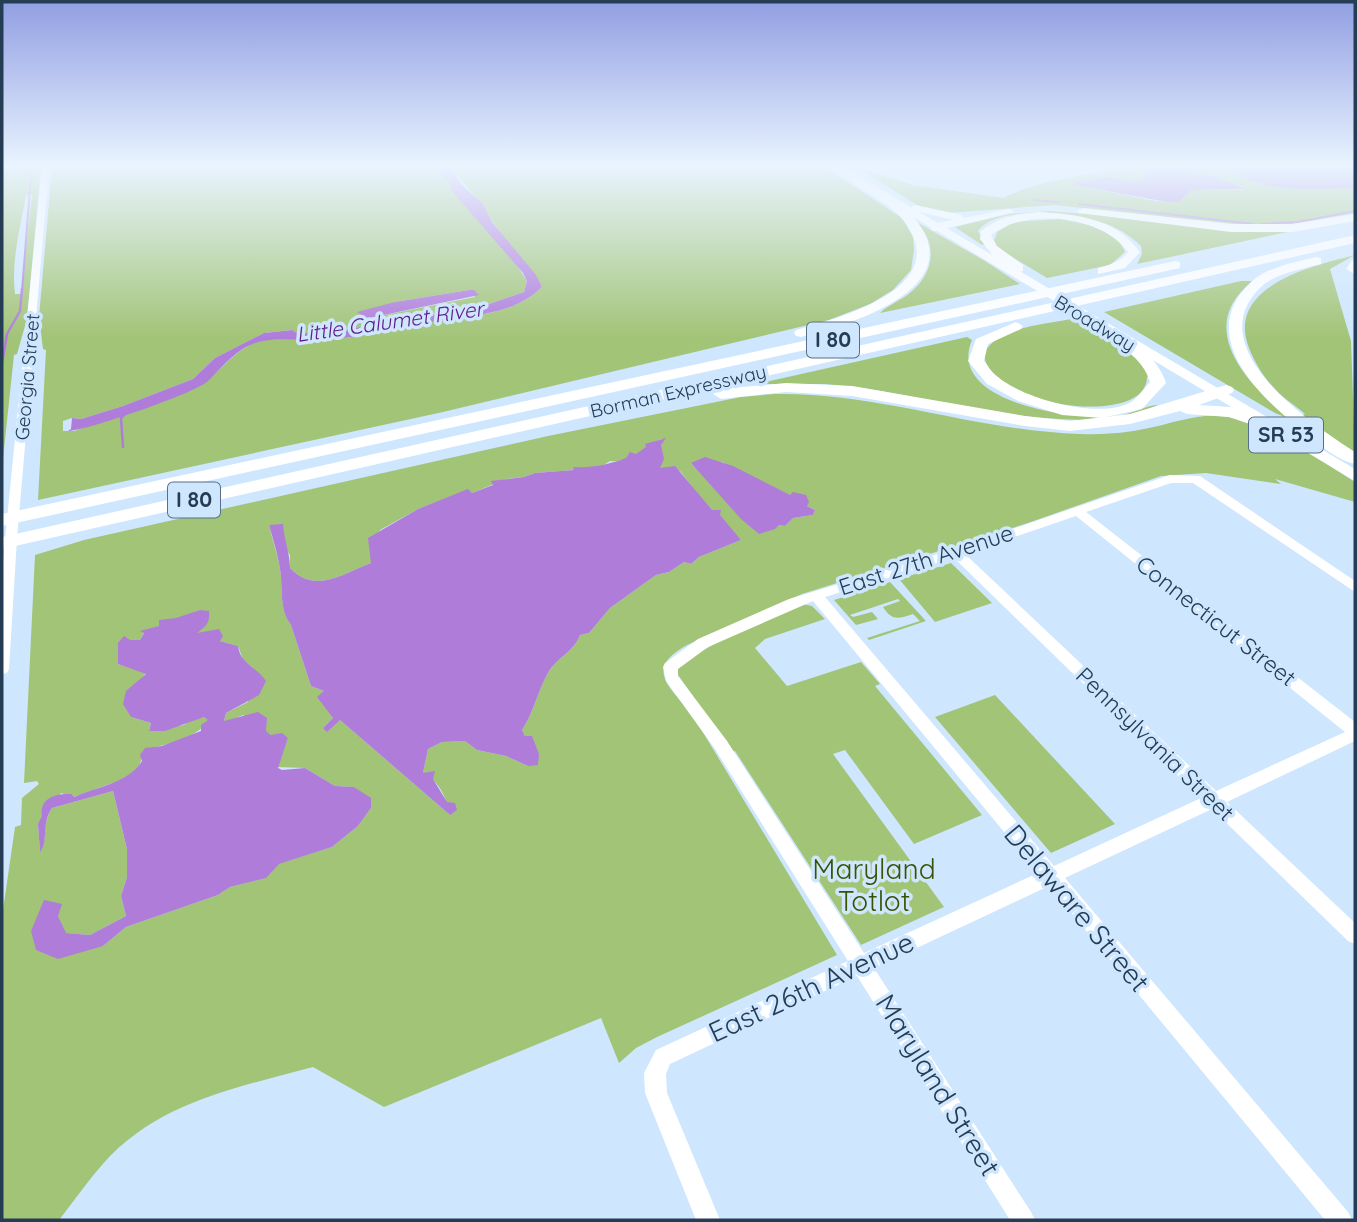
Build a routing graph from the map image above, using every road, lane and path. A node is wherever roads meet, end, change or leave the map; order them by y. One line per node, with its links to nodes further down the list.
1 (41, 224): 32 (street, Georgia Street)
2 (913, 224): 17 (highway)
3 (936, 224): 10 (main road, Broadway / SR 53)
4 (936, 224): 10 (main road, Broadway / SR 53)
5 (948, 224): 10 (highway)
6 (997, 224): 15 (highway)
7 (1095, 224): 17 (highway)
8 (1191, 224): 9 (highway)
9 (1306, 224)
10 (939, 226): 15 (main road, Broadway / SR 53)
11 (1355, 226): 21 (highway, Borman Expressway / I 80)
12 (1355, 239): 22 (highway, Borman Expressway / I 80)
13 (1355, 249): 14 (highway)
14 (1337, 254): 16 (highway); 23 (highway)
15 (1023, 274): 16 (main road, Broadway / SR 53)
16 (1100, 322): 18 (main road, Broadway / SR 53)
17 (766, 343): 21 (highway)
18 (1221, 392): 19 (highway); 20 (main road, Broadway / SR 53); 24 (main road, Broadway / SR 53)
19 (1167, 410): 20 (highway); 22 (highway)
20 (1270, 426): 25 (main road, Broadway / SR 53)
21 (310, 453): 27 (highway, Borman Expressway / I 80)
22 (386, 457): 28 (highway, Borman Expressway / I 80)
23 (1355, 459)
24 (1355, 466)
25 (1355, 476)
26 (1076, 510): 29 (street, East 27th Avenue); 30 (street, East 27th Avenue); 34 (street, Connecticut Street)
27 (2, 520)
28 (2, 543)
29 (956, 553): 31 (street, East 27th Avenue); 35 (street, Pennsylvania Street)
30 (1355, 587)
31 (816, 595): 33 (street, East 27th Avenue); 36 (street, Delaware Street)
32 (2, 669)
33 (668, 670): 38 (street, Maryland Street)
34 (1355, 733): 35 (street, East 26th Avenue)
35 (1213, 799): 36 (street, East 26th Avenue); 37 (street, Pennsylvania Street)
36 (1050, 876): 38 (street, East 26th Avenue); 41 (street, Delaware Street)
37 (1355, 935)
38 (863, 965): 39 (street, East 26th Avenue); 40 (street, Maryland Street)
39 (708, 1220)
40 (1024, 1220)
41 (1340, 1220)

